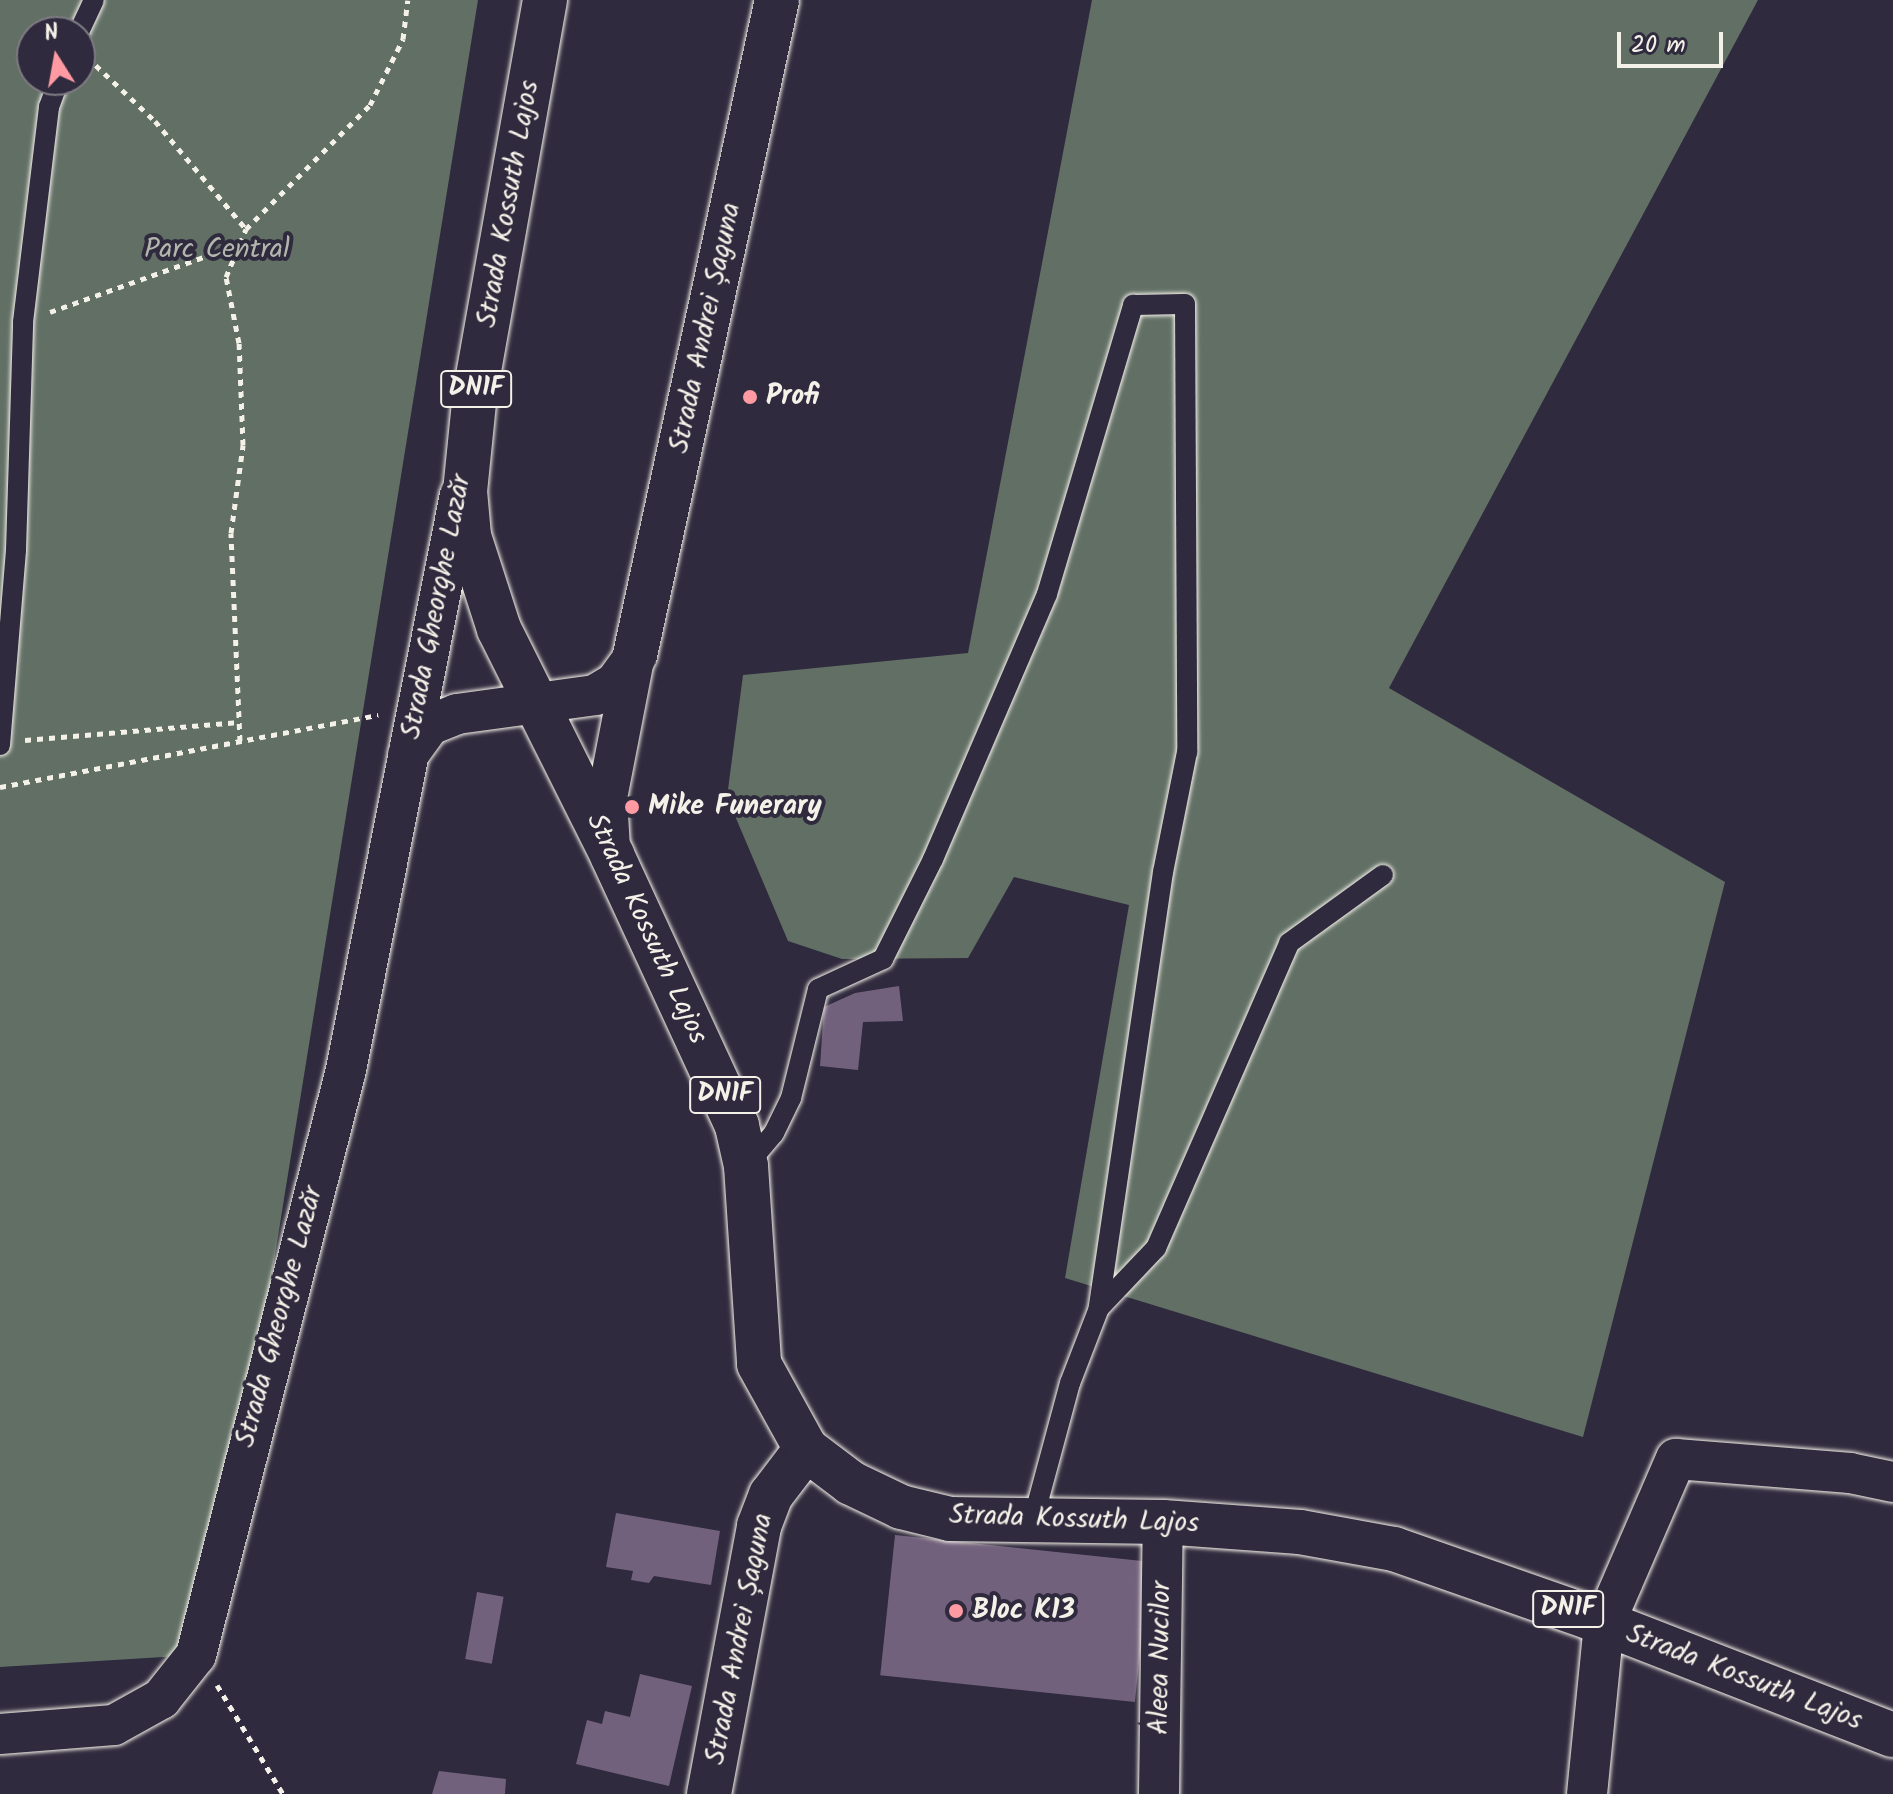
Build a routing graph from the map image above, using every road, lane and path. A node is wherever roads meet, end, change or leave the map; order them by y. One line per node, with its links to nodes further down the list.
1 (408, 0): 6 (path)
2 (545, 0): 9 (main road, Strada Kossuth Lajos / DN1F)
3 (777, 0): 10 (main road, Strada Andrei Șaguna)
4 (96, 66): 6 (path)
5 (53, 96): 8 (lane)
6 (246, 229): 7 (path)
7 (240, 244): 8 (path); 13 (path)
8 (23, 322): 15 (lane)
9 (467, 456): 11 (main road, Strada Kossuth Lajos / DN1F); 16 (street, Strada Gheorghe Lazăr)
10 (635, 655): 11 (street, Strada Andrei Șaguna); 18 (street, Strada Andrei Șaguna)
11 (537, 704): 16 (street, Strada Gheorghe Lazăr); 18 (main road, Strada Kossuth Lajos / DN1F)
12 (385, 714): 14 (path)
13 (239, 722): 14 (path); 15 (path)
14 (240, 741): 17 (path)
15 (0, 744)
16 (406, 758): 27 (street, Strada Gheorghe Lazăr)
17 (0, 787)
18 (612, 855): 20 (main road, Strada Kossuth Lajos / DN1F)
19 (1383, 875): 21 (lane)
20 (746, 1166): 21 (lane); 22 (main road, Strada Kossuth Lajos / DN1F)
21 (1099, 1308): 24 (lane)
22 (806, 1449): 24 (main road, Strada Kossuth Lajos / DN1F); 31 (main road, Strada Andrei Șaguna)
23 (1893, 1482): 26 (street)
24 (1033, 1520): 25 (main road, Strada Kossuth Lajos / DN1F)
25 (1163, 1522): 26 (main road, Strada Kossuth Lajos / DN1F); 32 (street, Aleea Nucilor)
26 (1604, 1625): 29 (main road, Strada Kossuth Lajos / DN1F); 33 (street)
27 (196, 1655): 28 (street, Strada Gheorghe Lazăr); 30 (path)
28 (0, 1734)
29 (1893, 1735)
30 (283, 1794)
31 (709, 1794)
32 (1159, 1794)
33 (1587, 1794)

